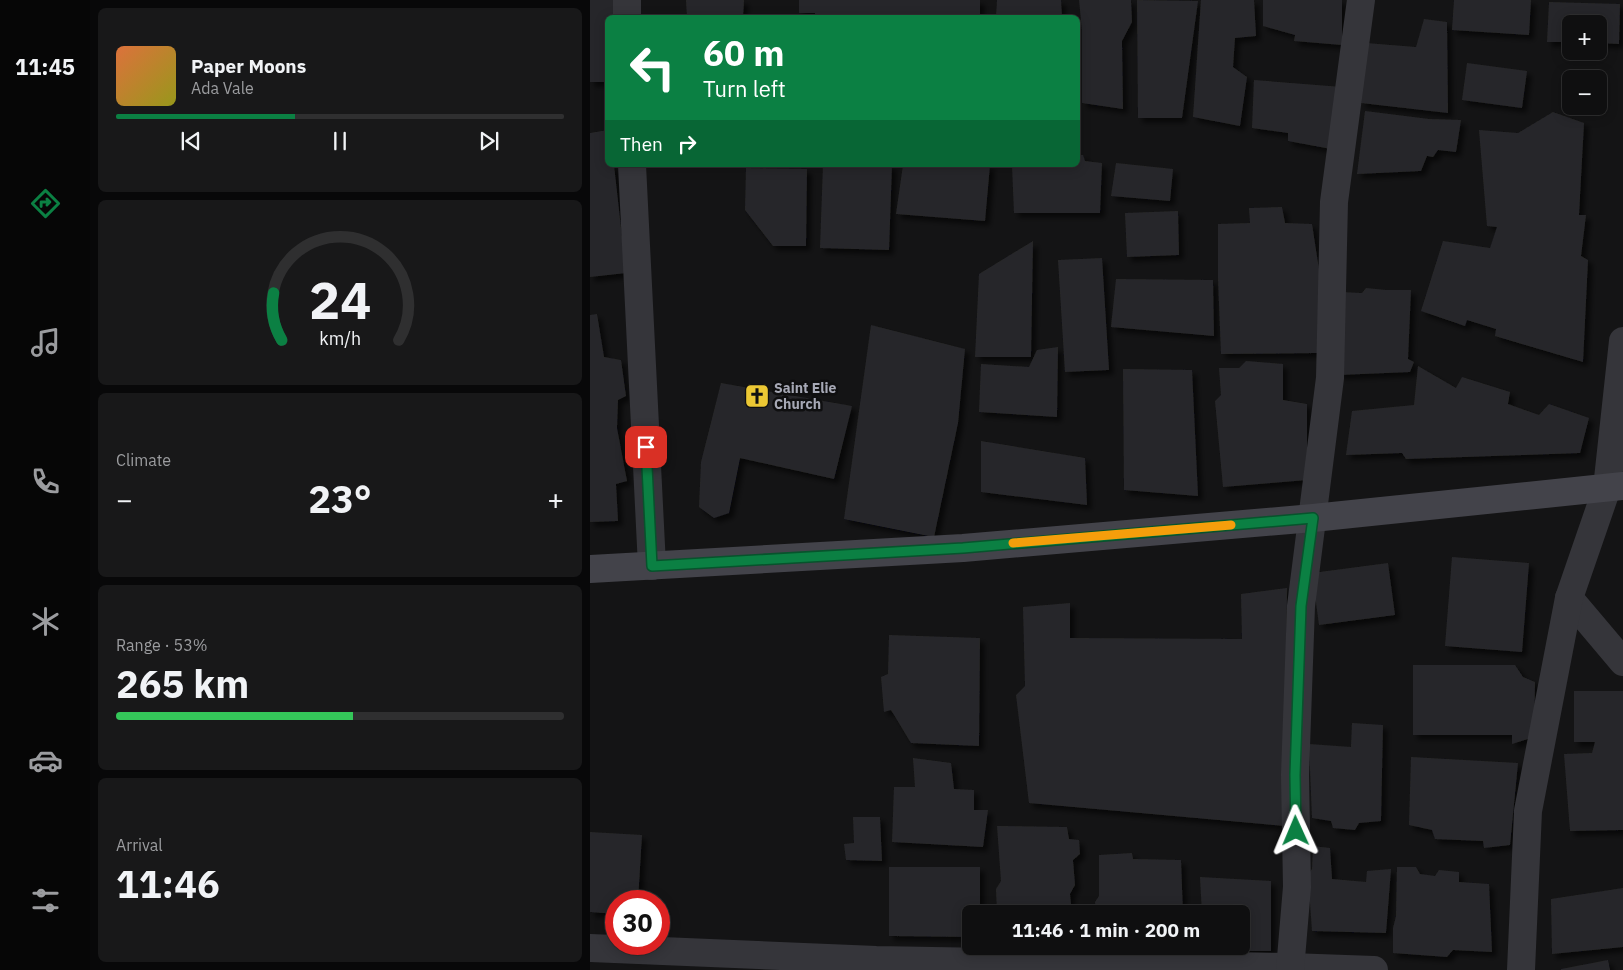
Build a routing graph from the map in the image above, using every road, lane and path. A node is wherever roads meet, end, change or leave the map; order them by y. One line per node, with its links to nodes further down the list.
1 (627, 0): 3 (street)
2 (1361, 0): 7 (street)
3 (627, 15)
4 (632, 167): 8 (street)
5 (1623, 341): 6 (street)
6 (1615, 487): 7 (street); 10 (street)
7 (1313, 518): 8 (street); 14 (street)
8 (652, 566): 9 (street)
9 (590, 569)
10 (1569, 598): 11 (street); 16 (street)
11 (1623, 662)
12 (590, 948): 13 (street)
13 (691, 961): 14 (street)
14 (1290, 968): 15 (street)
15 (1374, 970)
16 (1521, 970)

